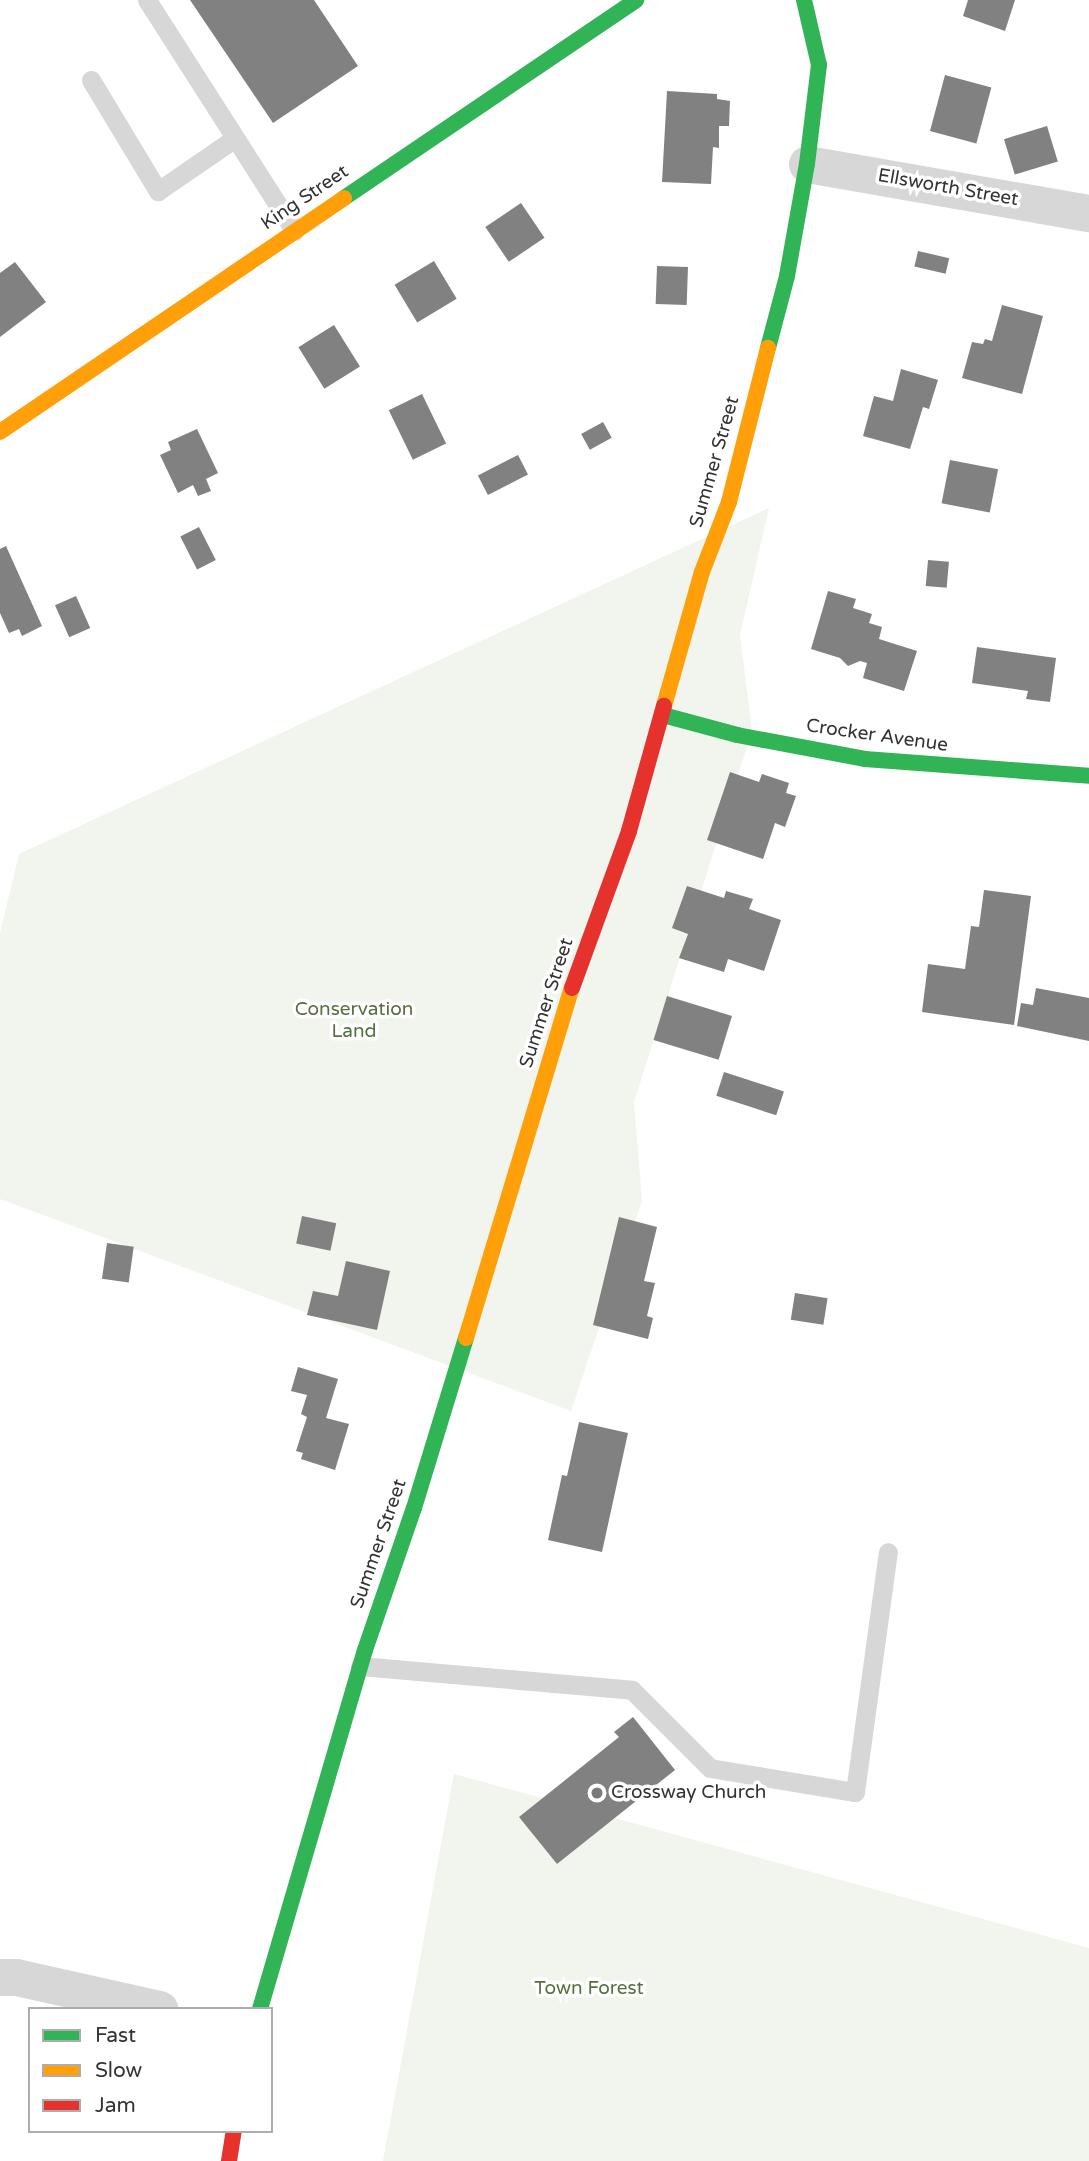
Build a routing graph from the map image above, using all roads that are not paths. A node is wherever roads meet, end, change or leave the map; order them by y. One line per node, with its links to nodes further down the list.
1 (147, 0): 5 (lane)
2 (636, 0): 8 (main road, King Street)
3 (804, 0): 6 (main road, Summer Street)
4 (91, 80): 5 (lane)
5 (235, 138): 8 (lane)
6 (807, 164): 7 (street, Ellsworth Street); 10 (main road, Summer Street)
7 (1089, 213)
8 (295, 231): 9 (main road, King Street)
9 (0, 432)
10 (663, 715): 11 (main road, Crocker Avenue); 13 (main road, Summer Street)
11 (1089, 776)
12 (888, 1552): 13 (lane)
13 (360, 1667): 16 (main road, Summer Street)
14 (0, 1977): 15 (street)
15 (150, 2007)
16 (261, 2007)
17 (234, 2133): 18 (main road)
18 (229, 2161)

